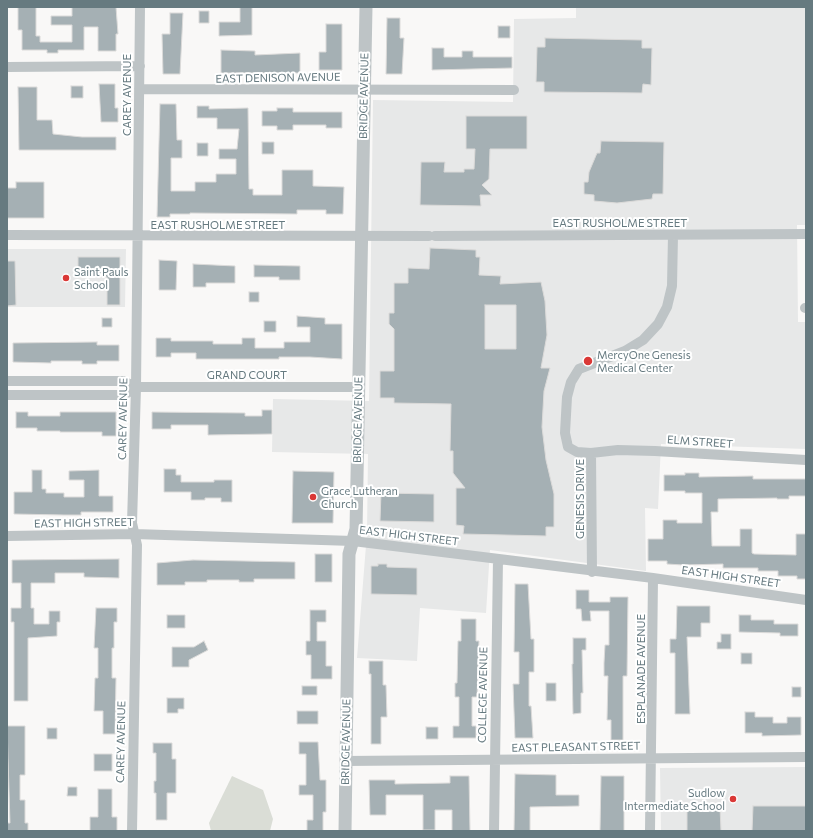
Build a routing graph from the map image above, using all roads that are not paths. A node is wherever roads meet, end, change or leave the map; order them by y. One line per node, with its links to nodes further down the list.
1 (140, 7): 3 (street, CAREY AVENUE)
2 (366, 7): 6 (street, BRIDGE AVENUE)
3 (140, 66): 4 (street); 5 (street, CAREY AVENUE)
4 (7, 67)
5 (139, 89): 6 (street, EAST DENISON AVENUE); 11 (street, CAREY AVENUE)
6 (364, 89): 7 (street, EAST DENISON AVENUE); 12 (street, BRIDGE AVENUE)
7 (514, 90)
8 (806, 234): 10 (street, EAST RUSHOLME STREET)
9 (7, 235): 11 (street, EAST RUSHOLME STREET)
10 (673, 235): 12 (street, EAST RUSHOLME STREET); 17 (street, GENESIS DRIVE)
11 (137, 236): 12 (street, EAST RUSHOLME STREET); 14 (street, CAREY AVENUE)
12 (362, 237): 15 (street, BRIDGE AVENUE)
13 (7, 381): 14 (street, GRAND COURT)
14 (136, 387): 15 (street, GRAND COURT); 16 (street, GRAND COURT); 19 (street, CAREY AVENUE)
15 (358, 387): 21 (street, BRIDGE AVENUE)
16 (7, 395)
17 (592, 453): 18 (street, ELM STREET); 23 (street, GENESIS DRIVE)
18 (806, 460)
19 (134, 534): 20 (street, EAST HIGH STREET); 21 (street, EAST HIGH STREET); 30 (street, CAREY AVENUE)
20 (7, 536)
21 (353, 541): 22 (street, EAST HIGH STREET); 29 (street, BRIDGE AVENUE)
22 (498, 559): 23 (street, EAST HIGH STREET); 28 (street, COLLEGE AVENUE)
23 (592, 572): 24 (street, EAST HIGH STREET)
24 (653, 578): 25 (street, EAST HIGH STREET); 27 (street, ESPLANADE AVENUE)
25 (806, 600)
26 (806, 757): 27 (street, EAST PLEASANT STREET)
27 (652, 758): 28 (street, EAST PLEASANT STREET); 33 (street, ESPLANADE AVENUE)
28 (494, 760): 29 (street, EAST PLEASANT STREET); 32 (street, COLLEGE AVENUE)
29 (345, 761): 31 (street, BRIDGE AVENUE)
30 (132, 831)
31 (345, 831)
32 (494, 831)
33 (650, 831)

